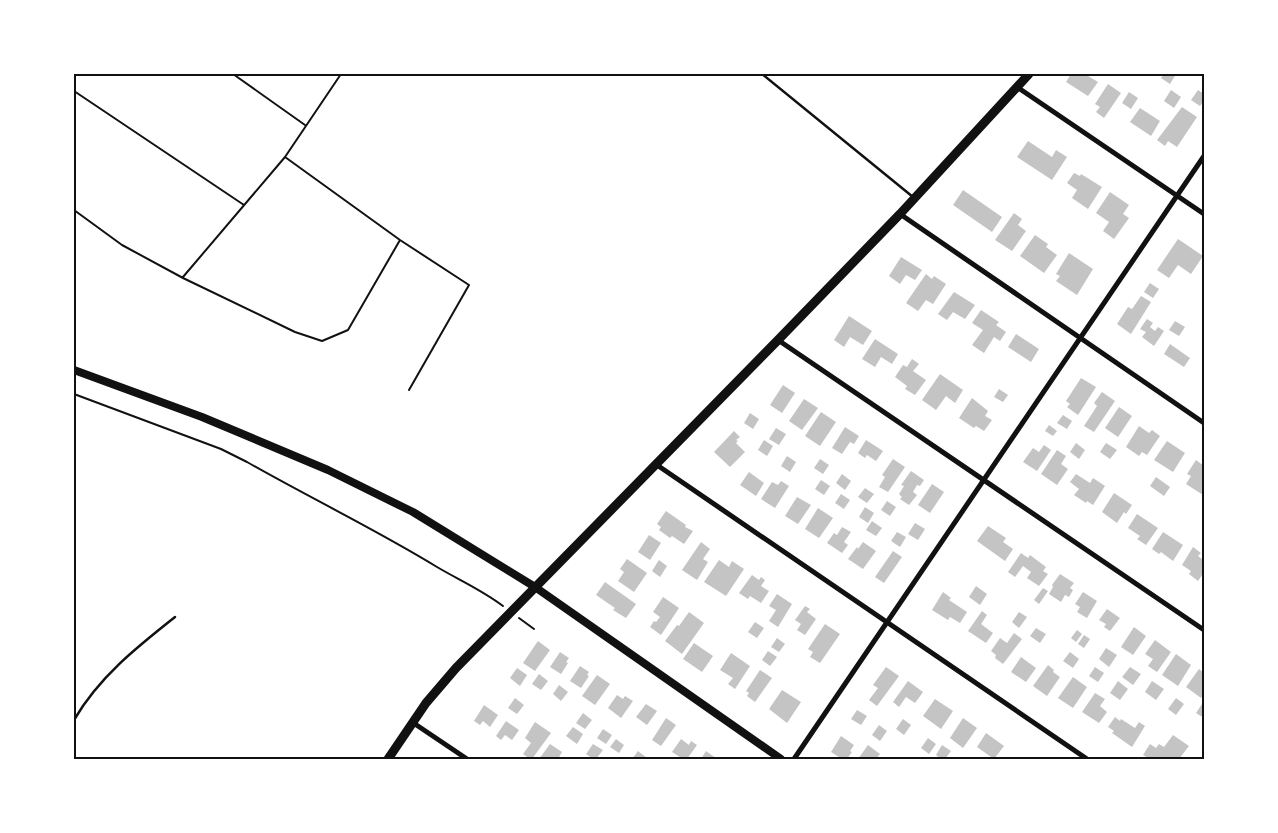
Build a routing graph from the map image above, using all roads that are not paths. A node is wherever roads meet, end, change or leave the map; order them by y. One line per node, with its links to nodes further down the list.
1 (762, 74): 6 (lane)
2 (1029, 74): 3 (main road)
3 (1017, 86): 5 (street); 6 (main road)
4 (1204, 156): 5 (street)
5 (1177, 196): 8 (street); 9 (street)
6 (914, 198): 7 (main road)
7 (900, 214): 9 (street); 10 (main road)
8 (1204, 214)
9 (1081, 339): 12 (street); 14 (street)
10 (778, 340): 13 (main road); 14 (street)
11 (74, 370): 15 (main road)
12 (1204, 423)
13 (656, 465): 15 (main road); 17 (street)
14 (984, 481): 17 (street); 18 (street)
15 (535, 588): 20 (main road); 23 (main road)
16 (175, 617): 19 (lane)
17 (888, 624): 24 (street); 25 (street)
18 (1204, 630)
19 (74, 720)
20 (412, 722): 21 (main road); 22 (street)
21 (388, 759)
22 (467, 759)
23 (781, 759)
24 (794, 759)
25 (1086, 759)

